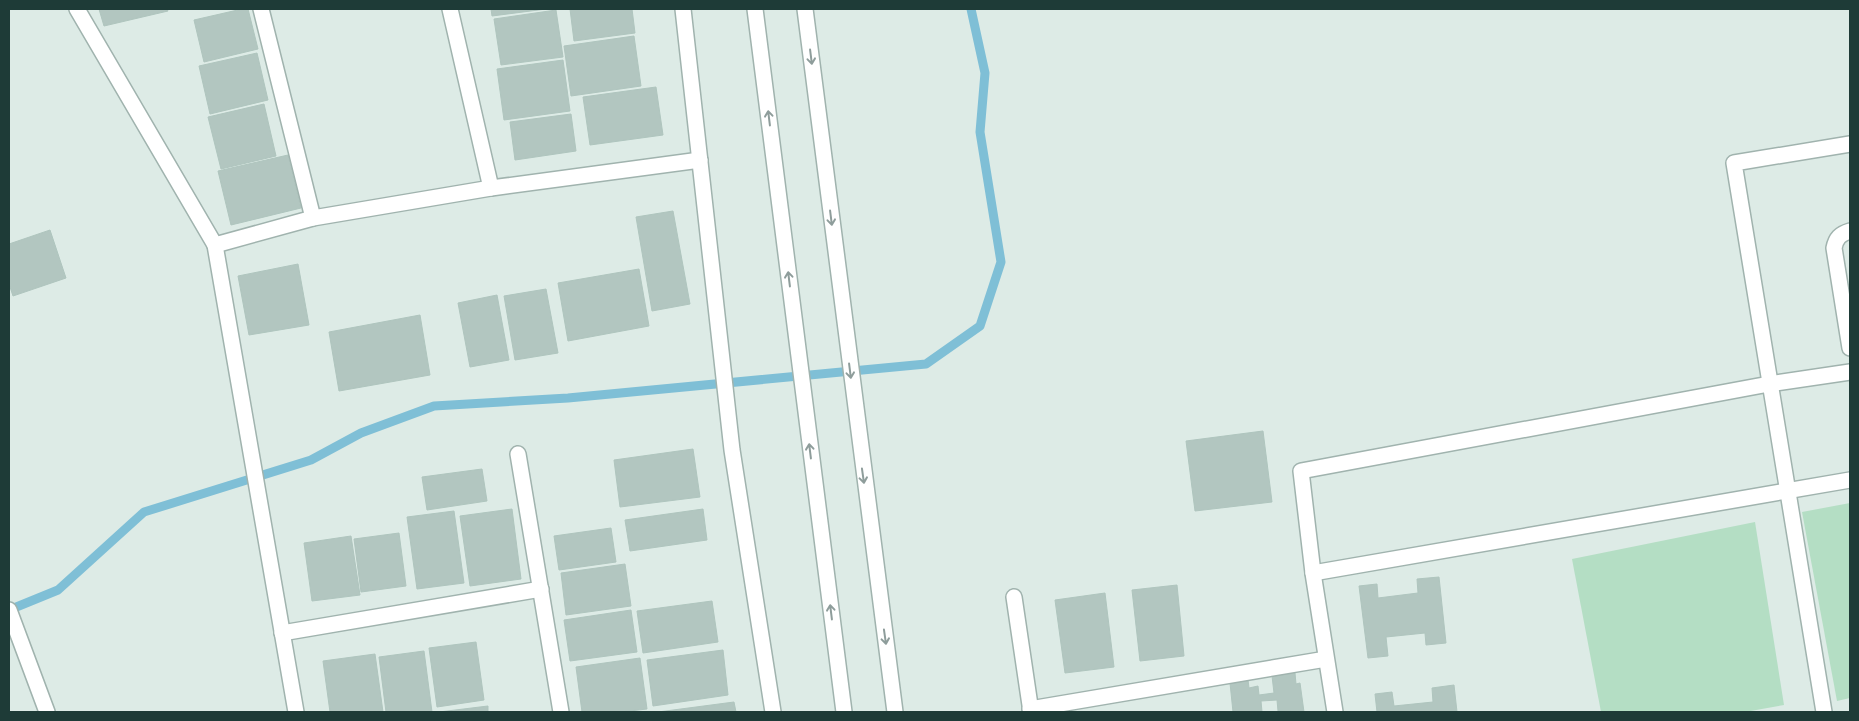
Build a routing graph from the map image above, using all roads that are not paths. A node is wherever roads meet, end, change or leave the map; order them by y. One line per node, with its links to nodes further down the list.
1 (77, 9): 12 (street)
2 (262, 9): 10 (street)
3 (450, 9): 9 (street)
4 (683, 9): 8 (street)
5 (756, 9): 30 (street, one-way to 5)
6 (804, 9): 31 (street, one-way to 31)
7 (1850, 144): 15 (street)
8 (700, 160): 9 (street); 29 (street)
9 (490, 188): 10 (street)
10 (313, 218): 12 (street)
11 (1850, 231): 13 (street)
12 (215, 244): 23 (street)
13 (1850, 348)
14 (1850, 372): 15 (street)
15 (1768, 384): 18 (street); 19 (street)
16 (518, 454): 20 (street)
17 (1850, 480): 18 (street)
18 (1786, 491): 19 (street); 33 (street)
19 (1313, 573): 24 (street)
20 (541, 589): 23 (street); 28 (street)
21 (1014, 597): 25 (street)
22 (9, 610): 26 (street)
23 (282, 632): 27 (street)
24 (1326, 659): 25 (street); 32 (street)
25 (1030, 711)
26 (47, 712)
27 (296, 712)
28 (561, 712)
29 (773, 712)
30 (844, 712)
31 (895, 712)
32 (1335, 712)
33 (1824, 712)

